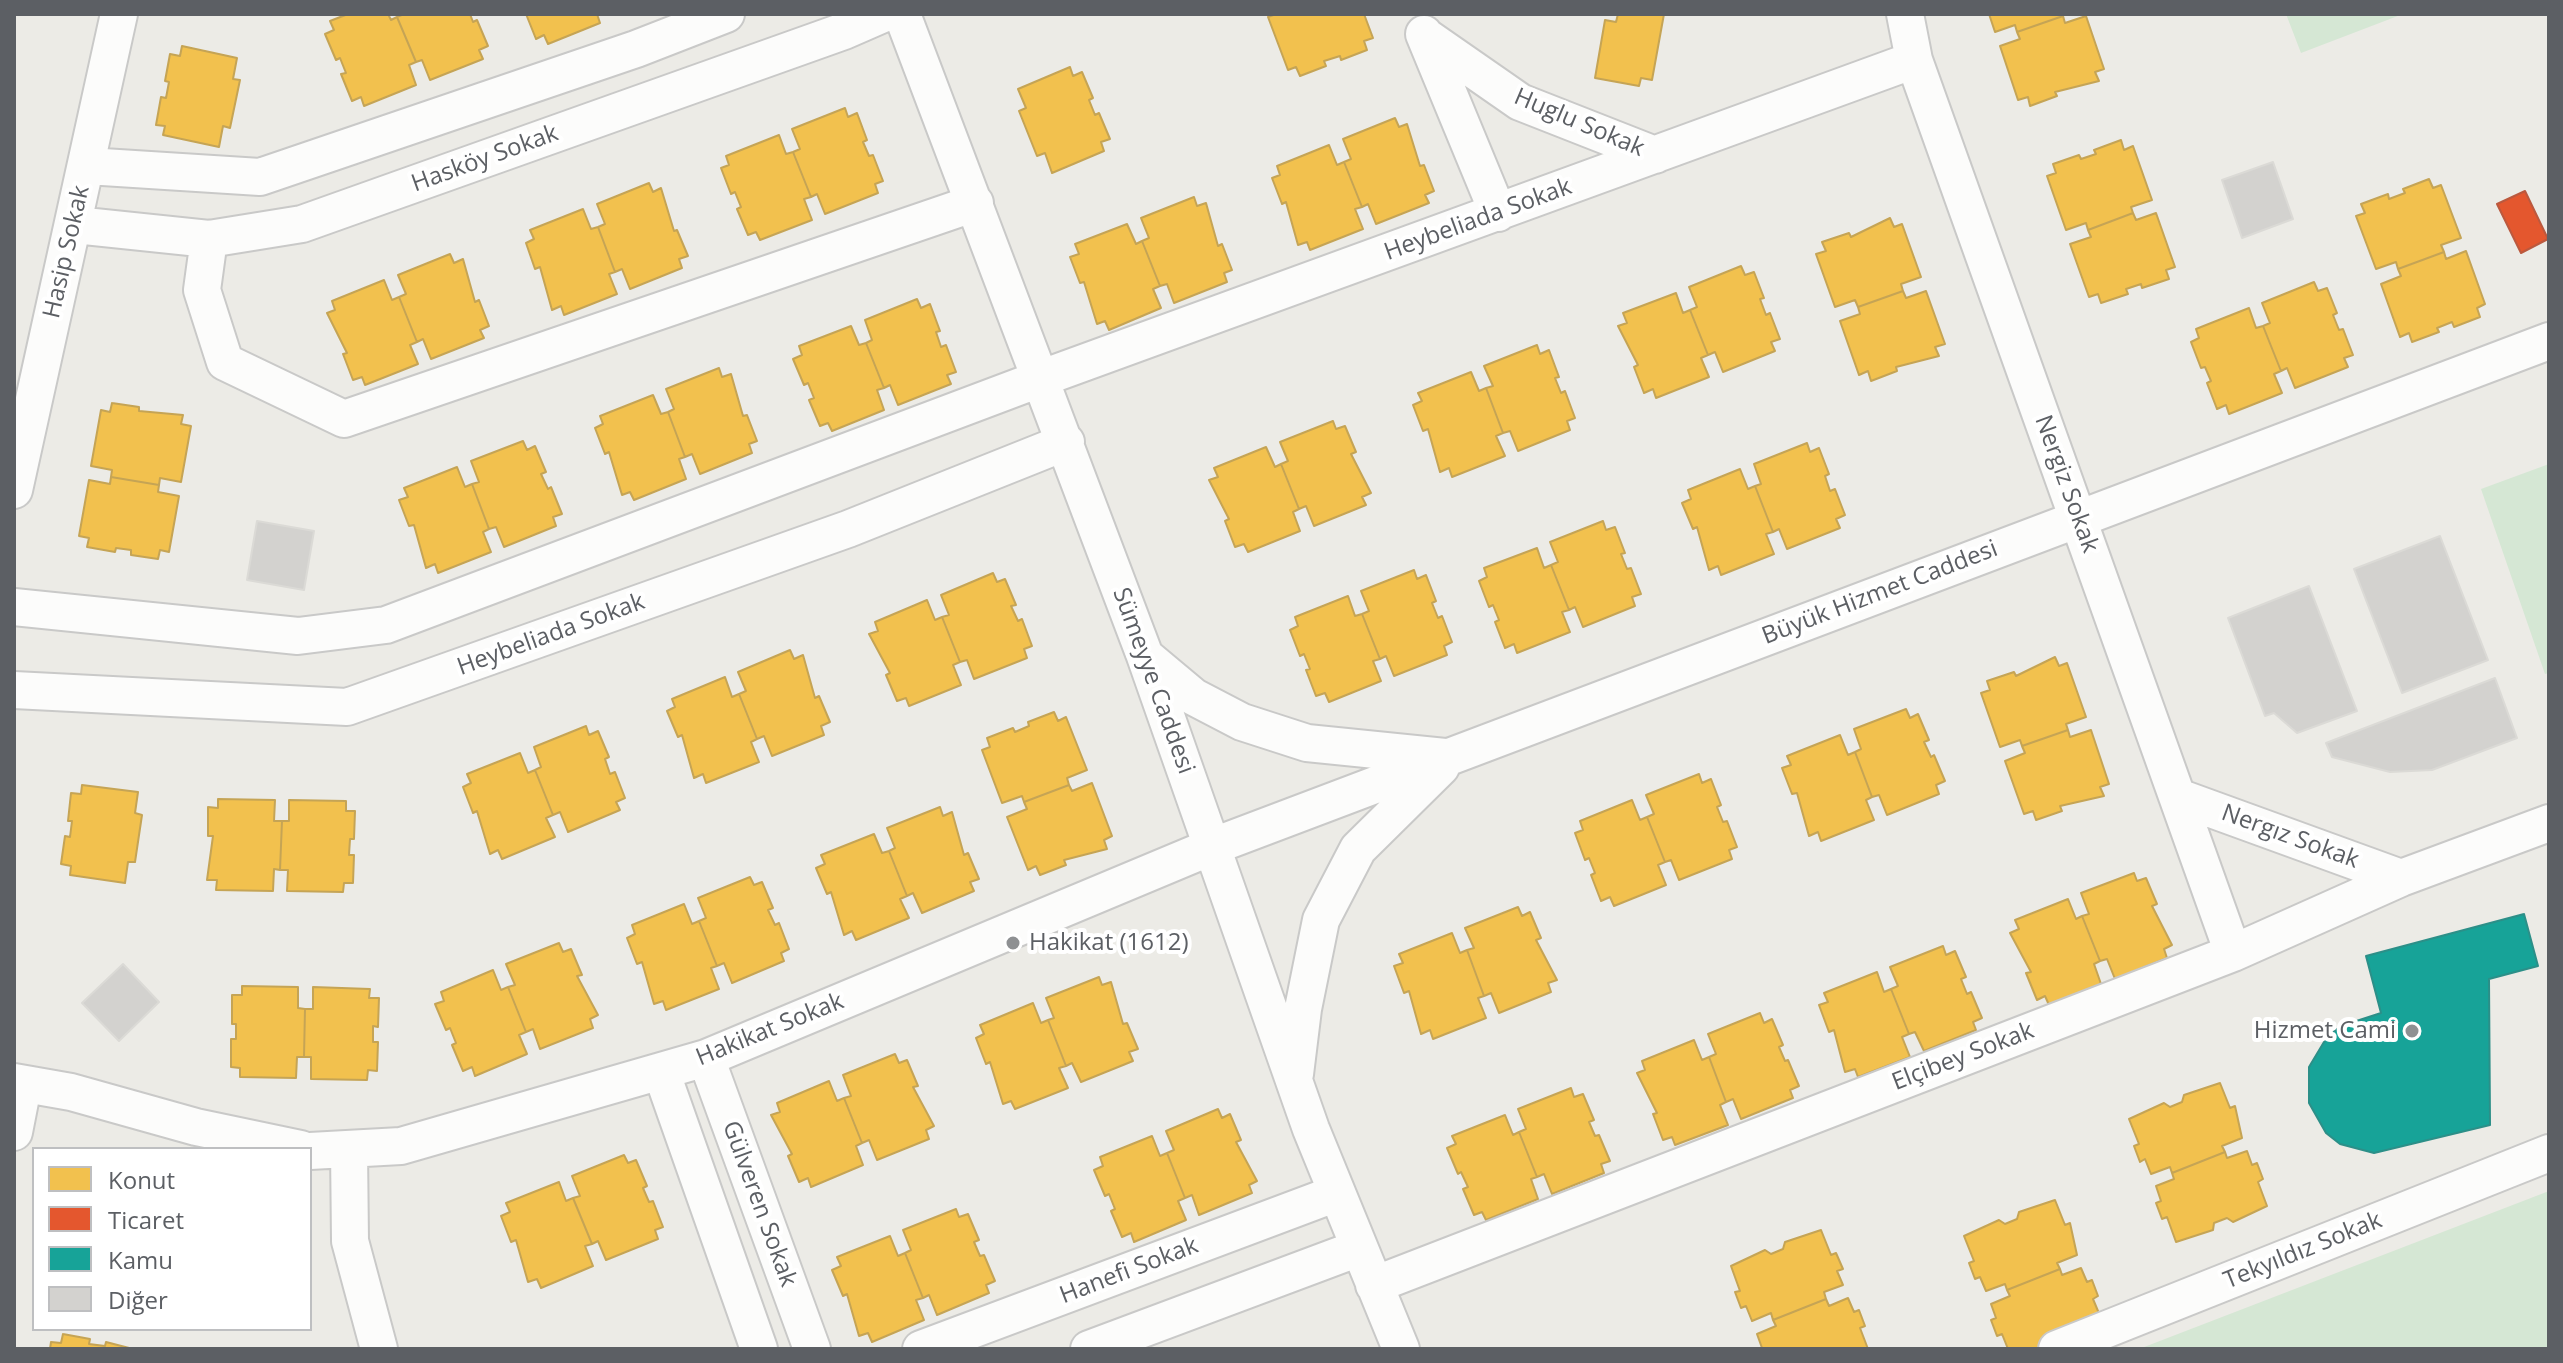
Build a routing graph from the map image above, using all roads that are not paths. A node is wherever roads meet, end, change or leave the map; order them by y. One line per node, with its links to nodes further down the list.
1 (119, 14): 9 (street, Hasip Sokak)
2 (726, 14): 9 (street)
3 (883, 14): 13 (street, Hasköy Sokak)
4 (902, 14): 10 (street, Sümeyye Caddesi)
5 (1905, 14): 7 (street, Nergiz Sokak)
6 (1420, 25): 8 (street, Huglu Sokak); 11 (street, Huglu Sokak)
7 (1914, 60): 8 (street, Heybeliada Sokak); 20 (street, Nergiz Sokak)
8 (1655, 155): 11 (street, Heybeliada Sokak)
9 (87, 166): 12 (street, Hasip Sokak)
10 (975, 203): 13 (street); 16 (street, Sümeyye Caddesi)
11 (1498, 213): 16 (street, Heybeliada Sokak)
12 (75, 225): 13 (street, Hasköy Sokak); 15 (street, Hasip Sokak)
13 (209, 239)
14 (2549, 341): 20 (street, Büyük Hizmet Caddesi)
15 (26, 376): 18 (street, Hasip Sokak)
16 (1042, 378): 17 (street, Sümeyye Caddesi); 21 (street, Heybeliada Sokak)
17 (1066, 442): 22 (street, Sümeyye Caddesi); 23 (street, Heybeliada Sokak)
18 (18, 452): 19 (street, Hasip Sokak)
19 (14, 490)
20 (2078, 517): 24 (street, Büyük Hizmet Caddesi); 25 (street, Nergiz Sokak)
21 (14, 607)
22 (1145, 656): 24 (street); 27 (street, Sümeyye Caddesi)
23 (14, 690)
24 (1451, 758): 27 (street, Büyük Hizmet Caddesi); 32 (street)
25 (2178, 797): 28 (street, Nergız Sokak); 29 (street, Nergiz Sokak)
26 (2549, 823): 28 (street, Elçibey Sokak)
27 (1211, 847): 30 (street, Hakikat Sokak); 32 (street, Sümeyye Caddesi)
28 (2401, 878): 29 (street, Elçibey Sokak)
29 (2233, 953): 41 (street, Elçibey Sokak)
30 (706, 1058): 31 (street, Hakikat Sokak); 44 (street, Gülveren Sokak)
31 (661, 1071): 36 (street, Hakikat Sokak); 43 (street)
32 (1294, 1081): 39 (street, Sümeyye Caddesi)
33 (18, 1084): 34 (street); 35 (street)
34 (14, 1132)
35 (291, 1147)
36 (349, 1149): 37 (street, Hakikat Sokak); 42 (street)
37 (312, 1151)
38 (2549, 1153): 48 (street, Tekyıldız Sokak)
39 (1337, 1193): 40 (street, Sümeyye Caddesi); 45 (street, Hanefi Sokak)
40 (1359, 1248): 41 (street, Sümeyye Caddesi); 46 (street)
41 (1374, 1285): 47 (street, Sümeyye Caddesi)
42 (379, 1349)
43 (759, 1349)
44 (812, 1349)
45 (921, 1349)
46 (1089, 1349)
47 (1401, 1349)
48 (2057, 1349)

